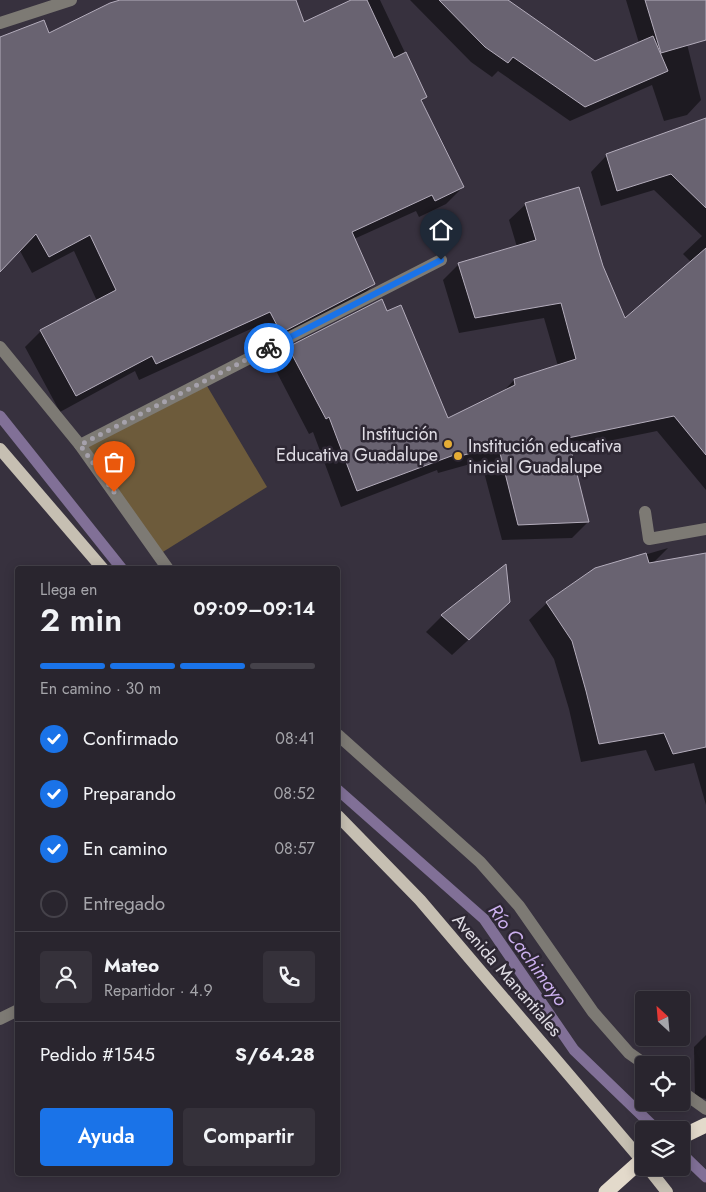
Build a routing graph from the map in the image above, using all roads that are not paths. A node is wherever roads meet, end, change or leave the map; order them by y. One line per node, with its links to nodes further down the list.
1 (71, 0): 2 (street)
2 (0, 23)
3 (441, 260): 5 (street)
4 (0, 347): 5 (street)
5 (80, 445): 10 (street)
6 (0, 449): 9 (main road)
7 (645, 512): 8 (street)
8 (706, 530)
9 (100, 566)
10 (166, 566)
11 (340, 737): 15 (street)
12 (340, 818): 18 (main road, Avenida Manantiales)
13 (15, 1012): 14 (street)
14 (0, 1019)
15 (635, 1057)
16 (690, 1097): 17 (street)
17 (706, 1109)
18 (635, 1151)
19 (635, 1169): 21 (highway)
20 (654, 1176): 22 (main road, Avenida Manantiales)
21 (606, 1192)
22 (666, 1192)

